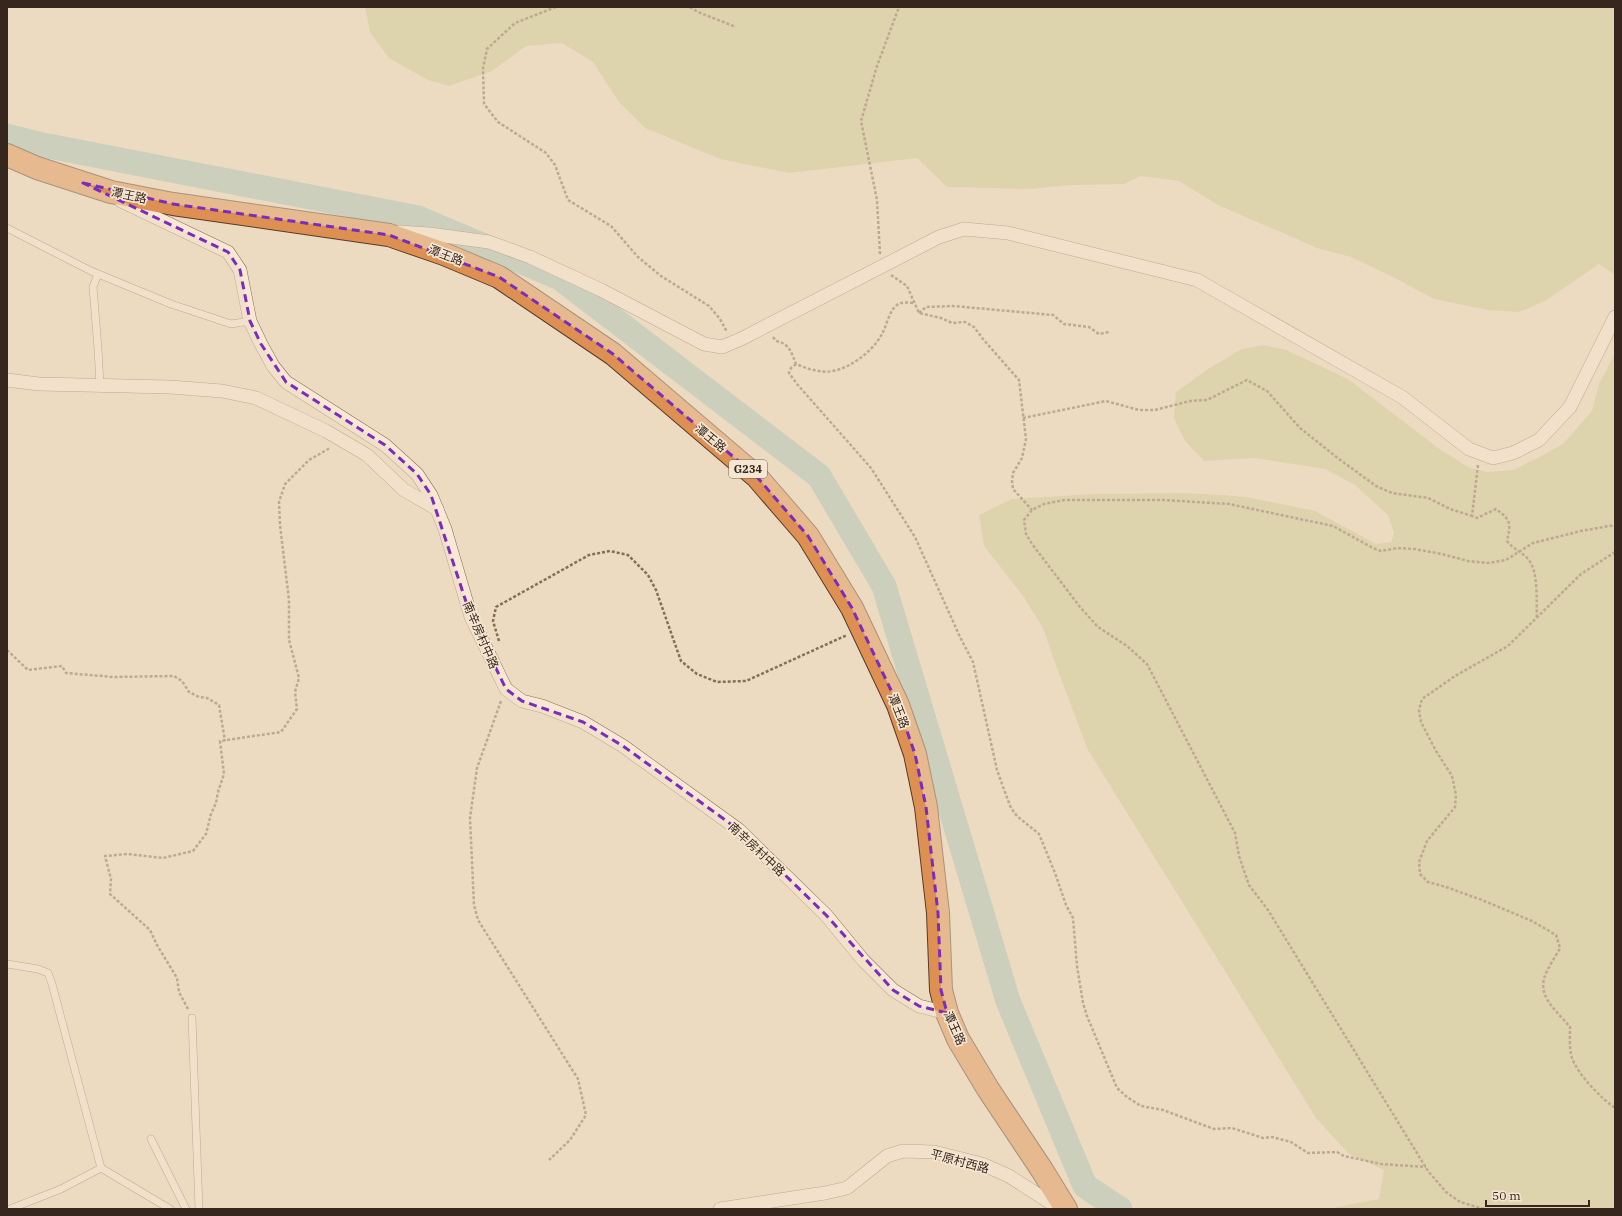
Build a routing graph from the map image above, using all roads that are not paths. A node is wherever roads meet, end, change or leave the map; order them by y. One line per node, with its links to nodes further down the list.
1 (7, 155): 2 (highway, 潭王路 / G234)
2 (83, 183): 4 (highway, 潭王路 / G234); 7 (street, 南辛房村中路)
3 (7, 228): 5 (lane)
4 (346, 228): 6 (street); 12 (highway, 潭王路 / G234)
5 (98, 274): 7 (lane); 9 (lane)
6 (1615, 317)
7 (250, 321): 10 (street, 南辛房村中路)
8 (7, 380): 9 (street)
9 (100, 385): 10 (street)
10 (437, 509): 12 (street, 南辛房村中路)
11 (7, 964): 15 (lane)
12 (947, 1013): 22 (highway, 潭王路 / G234)
13 (192, 1018): 19 (lane)
14 (151, 1139): 18 (lane)
15 (101, 1168): 16 (lane); 17 (lane)
16 (10, 1209)
17 (170, 1209)
18 (186, 1209)
19 (199, 1209)
20 (720, 1209): 21 (street, 平原村西路)
21 (1060, 1209)
22 (1066, 1209)

